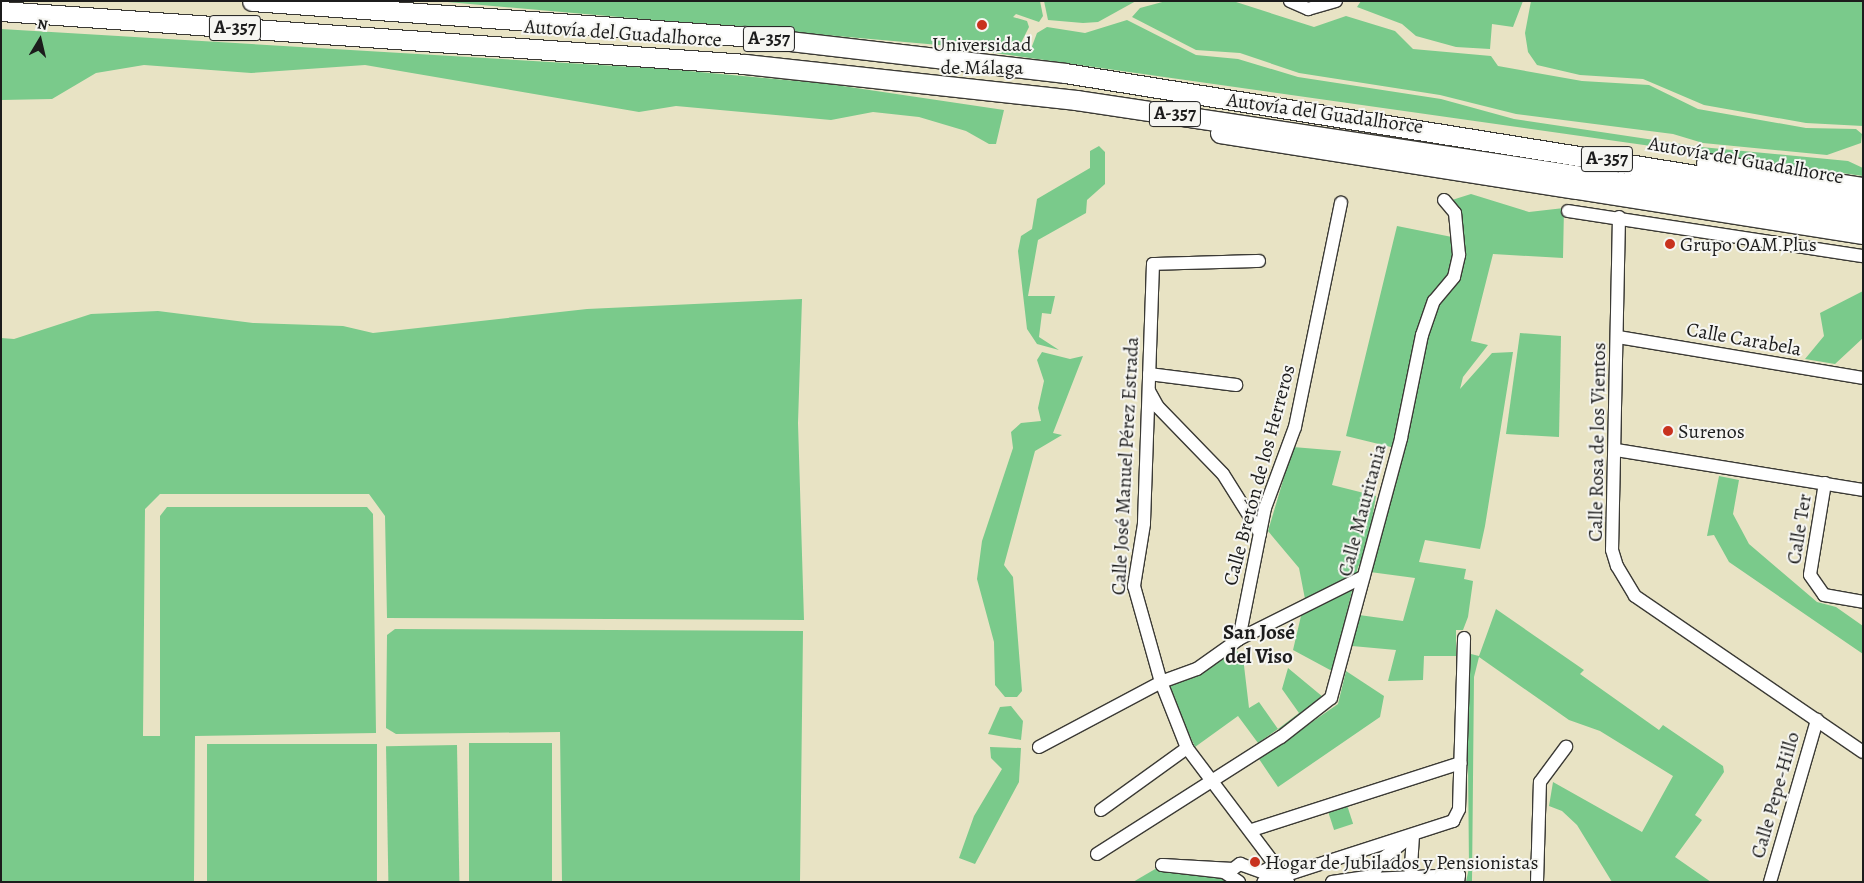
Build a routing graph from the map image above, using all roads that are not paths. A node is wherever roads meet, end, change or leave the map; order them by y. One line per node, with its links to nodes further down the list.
1 (252, 1): 8 (highway, Autovía del Guadalhorce / A-357)
2 (1290, 1): 3 (street)
3 (1336, 1)
4 (1, 11): 6 (highway, Autovía del Guadalhorce / A-357)
5 (1, 18): 6 (highway)
6 (126, 20): 7 (highway, Autovía del Guadalhorce / A-357)
7 (958, 87): 15 (highway, Autovía del Guadalhorce / A-357); 16 (highway)
8 (1352, 116): 9 (highway); 11 (highway, Autovía del Guadalhorce / A-357)
9 (1863, 187)
10 (1444, 200): 28 (street, Calle Mauritania)
11 (1863, 202)
12 (1341, 203): 27 (street, Calle Bretón de los Herreros)
13 (1568, 211): 14 (street)
14 (1619, 217): 17 (street); 19 (street, Calle Rosa de los Vientos)
15 (1863, 218)
16 (1863, 234)
17 (1863, 256)
18 (1259, 261): 20 (street, Calle José Manuel Pérez Estrada)
19 (1618, 337): 21 (street, Calle Carabela); 24 (street, Calle Rosa de los Vientos)
20 (1149, 374): 22 (street); 23 (street, Calle José Manuel Pérez Estrada)
21 (1863, 378)
22 (1236, 385)
23 (1149, 391): 27 (street); 32 (street, Calle José Manuel Pérez Estrada)
24 (1616, 450): 25 (street); 33 (street, Calle Rosa de los Vientos)
25 (1825, 483): 26 (street); 29 (street, Calle Ter)
26 (1863, 490)
27 (1260, 533): 31 (street, Calle Bretón de los Herreros)
28 (1363, 577): 31 (street); 39 (street, Calle Mauritania)
29 (1863, 602)
30 (1464, 638): 38 (street)
31 (1239, 639): 32 (street)
32 (1160, 682): 34 (street); 36 (street, Calle José Manuel Pérez Estrada)
33 (1817, 720): 37 (street, Calle Rosa de los Vientos); 54 (street, Calle Pepe-Hillo)
34 (1039, 747)
35 (1566, 747): 53 (street)
36 (1188, 748): 39 (street, Calle José Manuel Pérez Estrada); 40 (street)
37 (1863, 752)
38 (1461, 763): 41 (street); 42 (street)
39 (1213, 781): 41 (street, Calle José Manuel Pérez Estrada); 44 (street, Calle Mauritania)
40 (1101, 810)
41 (1252, 830): 48 (street, Calle José Manuel Pérez Estrada)
42 (1413, 835): 43 (street); 45 (street); 46 (street)
43 (1366, 850): 45 (street); 48 (street)
44 (1097, 854)
45 (1382, 859): 49 (street)
46 (1410, 878): 47 (street); 49 (street)
47 (1459, 878)
48 (1287, 879)
49 (1371, 879): 52 (street)
50 (1239, 882): 51 (street)
51 (1264, 882)
52 (1332, 882)
53 (1536, 882)
54 (1770, 882)

